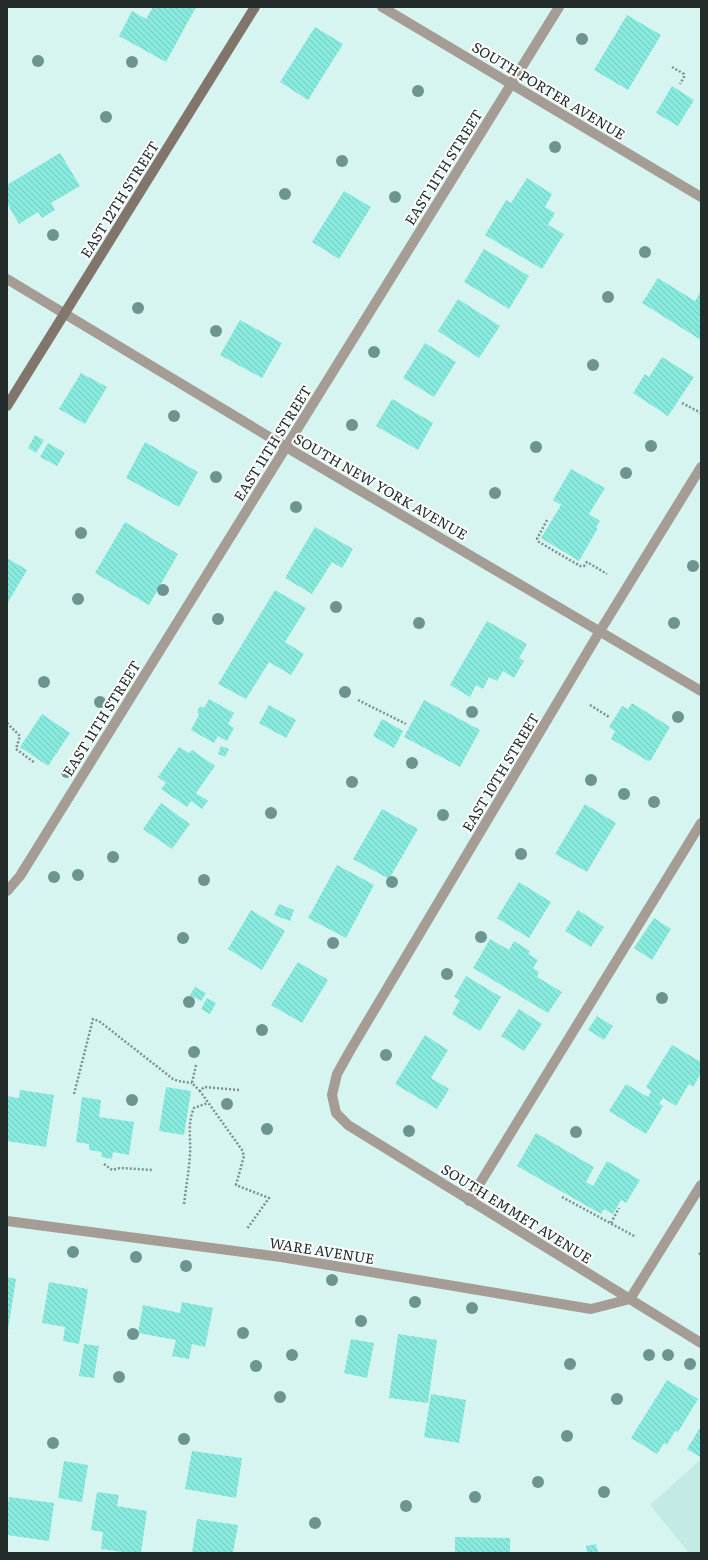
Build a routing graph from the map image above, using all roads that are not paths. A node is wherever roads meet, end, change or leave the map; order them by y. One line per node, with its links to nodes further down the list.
1 (255, 7): 7 (street, EAST 12TH STREET)
2 (382, 7): 4 (street, SOUTH PORTER AVENUE)
3 (559, 7): 4 (street, EAST 11TH STREET)
4 (511, 84): 5 (street, SOUTH PORTER AVENUE); 9 (street, EAST 11TH STREET)
5 (701, 197)
6 (7, 279): 7 (street, SOUTH NEW YORK AVENUE)
7 (65, 313): 8 (street, EAST 12TH STREET); 9 (street, SOUTH NEW YORK AVENUE)
8 (7, 406)
9 (286, 447): 11 (street, SOUTH NEW YORK AVENUE); 14 (street, EAST 11TH STREET)
10 (701, 467): 11 (street, EAST 10TH STREET)
11 (600, 631): 12 (street, SOUTH NEW YORK AVENUE); 15 (street, EAST 10TH STREET)
12 (701, 691)
13 (701, 823): 17 (street)
14 (7, 891)
15 (332, 1095): 17 (street, SOUTH EMMET AVENUE)
16 (701, 1185): 19 (street)
17 (469, 1201): 19 (street, SOUTH EMMET AVENUE)
18 (7, 1221): 19 (street, WARE AVENUE)
19 (630, 1299): 20 (street, SOUTH EMMET AVENUE)
20 (701, 1343)

